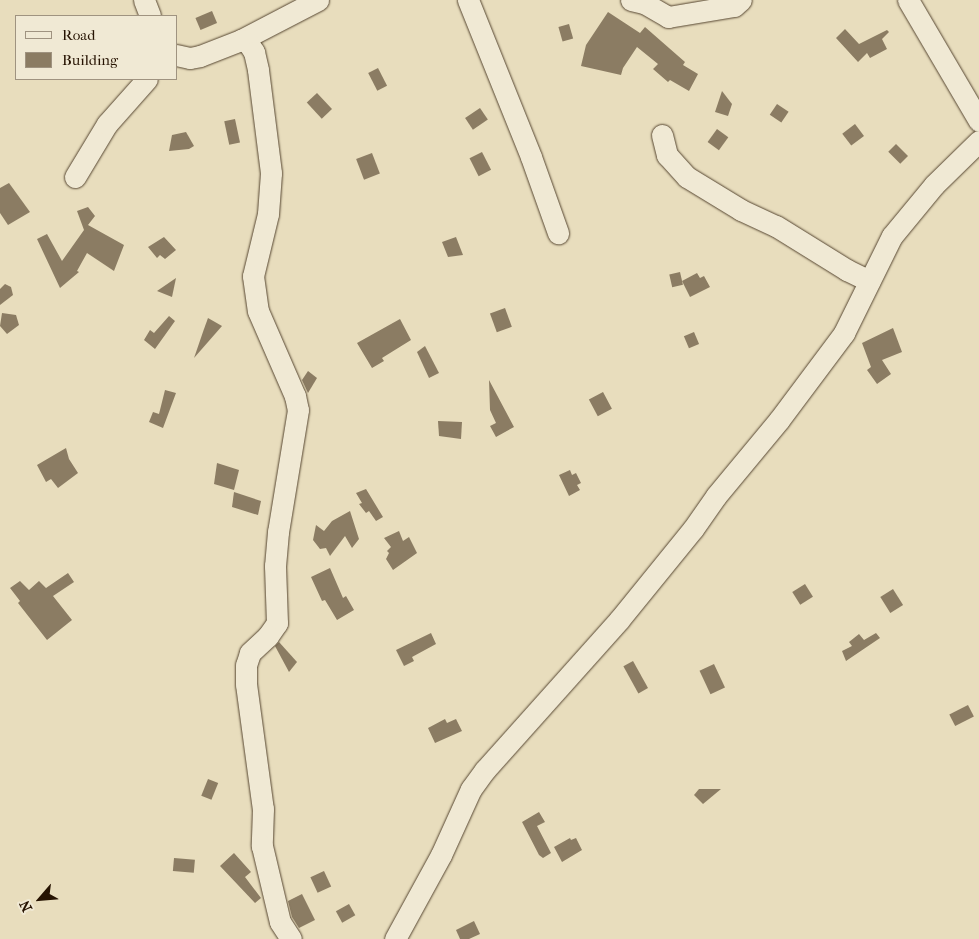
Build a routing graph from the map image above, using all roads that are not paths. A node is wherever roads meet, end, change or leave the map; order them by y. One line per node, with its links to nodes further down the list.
1 (144, 0): 7 (street)
2 (318, 0): 8 (street)
3 (468, 0): 15 (street)
4 (631, 0): 5 (street)
5 (741, 0)
6 (908, 0): 11 (street)
7 (150, 15)
8 (241, 40): 9 (street); 17 (street)
9 (178, 55)
10 (146, 80): 14 (street)
11 (979, 121)
12 (662, 135): 16 (street)
13 (979, 141): 16 (street)
14 (75, 177)
15 (558, 233)
16 (870, 281): 18 (street)
17 (291, 939)
18 (395, 939)

